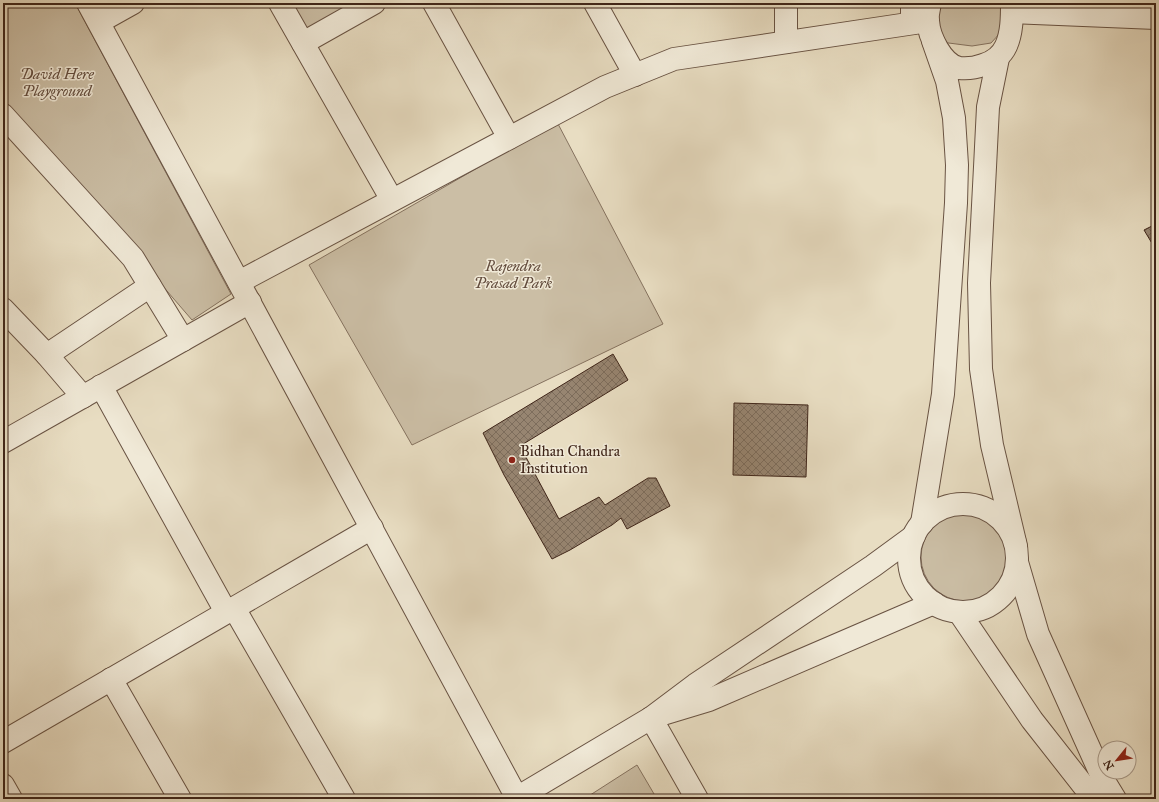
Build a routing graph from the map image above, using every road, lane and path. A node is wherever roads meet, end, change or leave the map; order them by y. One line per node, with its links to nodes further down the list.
1 (88, 3): 11 (street)
2 (133, 3): 11 (street)
3 (280, 3): 13 (street)
4 (374, 3): 13 (street)
5 (434, 3): 17 (street)
6 (595, 3): 15 (street)
7 (786, 3): 12 (street)
8 (1012, 8): 10 (street); 14 (street)
9 (923, 18): 12 (street); 14 (street); 29 (street)
10 (1156, 18)
11 (98, 22): 19 (street)
12 (786, 42): 15 (street)
13 (303, 43): 18 (street)
14 (998, 58): 30 (street)
15 (635, 75): 17 (street)
16 (3, 115): 20 (street)
17 (509, 138): 18 (street)
18 (392, 200): 19 (street)
19 (239, 282): 21 (street)
20 (150, 286): 23 (street); 24 (street)
21 (250, 302): 23 (street); 28 (street)
22 (3, 309): 24 (street)
23 (184, 340): 25 (street)
24 (47, 356): 26 (street)
25 (101, 386): 26 (street); 32 (street)
26 (83, 397): 27 (street)
27 (3, 442)
28 (372, 528): 32 (street); 38 (street)
29 (918, 530): 30 (street); 31 (street); 35 (street)
30 (1017, 554): 33 (street); 44 (street)
31 (934, 603): 33 (street); 35 (street)
32 (230, 610): 34 (street); 41 (street)
33 (958, 612): 43 (street)
34 (111, 679): 36 (street); 40 (street)
35 (651, 718): 38 (street); 42 (street)
36 (3, 742)
37 (3, 785): 39 (street)
38 (516, 798)
39 (11, 799)
40 (180, 799)
41 (344, 799)
42 (698, 799)
43 (1094, 799)
44 (1115, 799)

